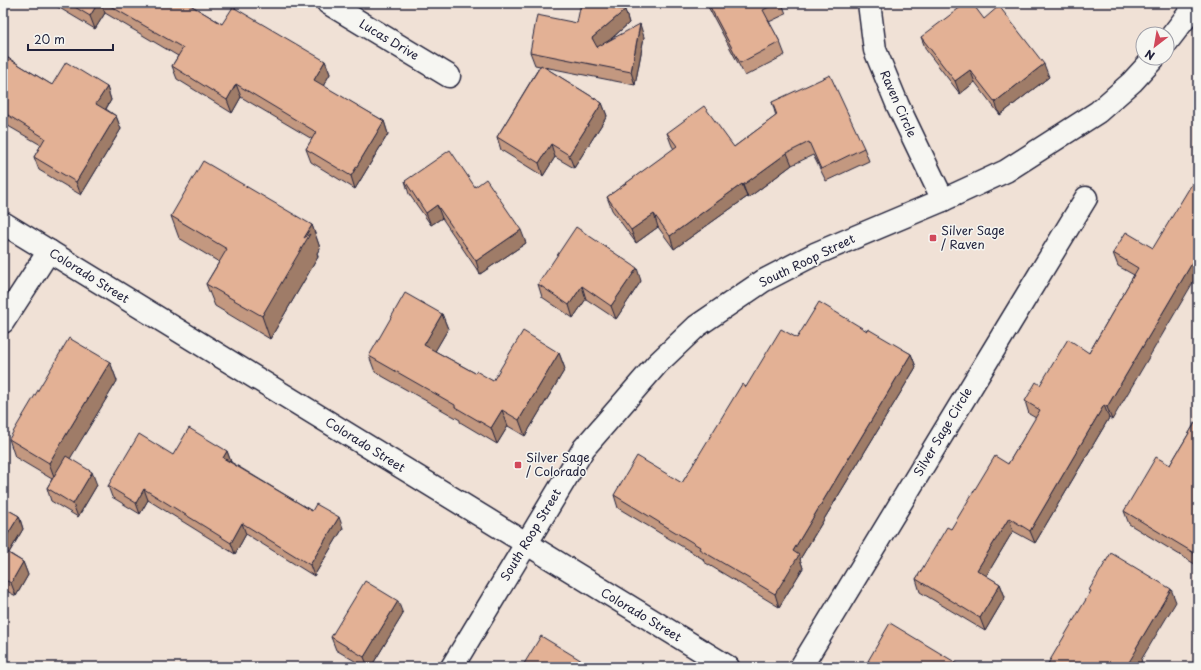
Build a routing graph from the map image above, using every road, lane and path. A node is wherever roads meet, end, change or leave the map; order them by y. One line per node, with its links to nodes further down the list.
1 (328, 3): 6 (street, Lucas Drive)
2 (869, 3): 8 (street, Raven Circle)
3 (1197, 3): 4 (street)
4 (1175, 32)
5 (1147, 66): 8 (street, South Roop Street)
6 (449, 76)
7 (1086, 198): 15 (street, Silver Sage Circle)
8 (943, 200): 12 (street, South Roop Street)
9 (3, 223): 10 (street, Colorado Street)
10 (49, 251): 11 (street); 12 (street, Colorado Street)
11 (3, 322)
12 (526, 544): 13 (street, South Roop Street); 14 (street, Colorado Street)
13 (452, 667)
14 (728, 667)
15 (801, 667)

